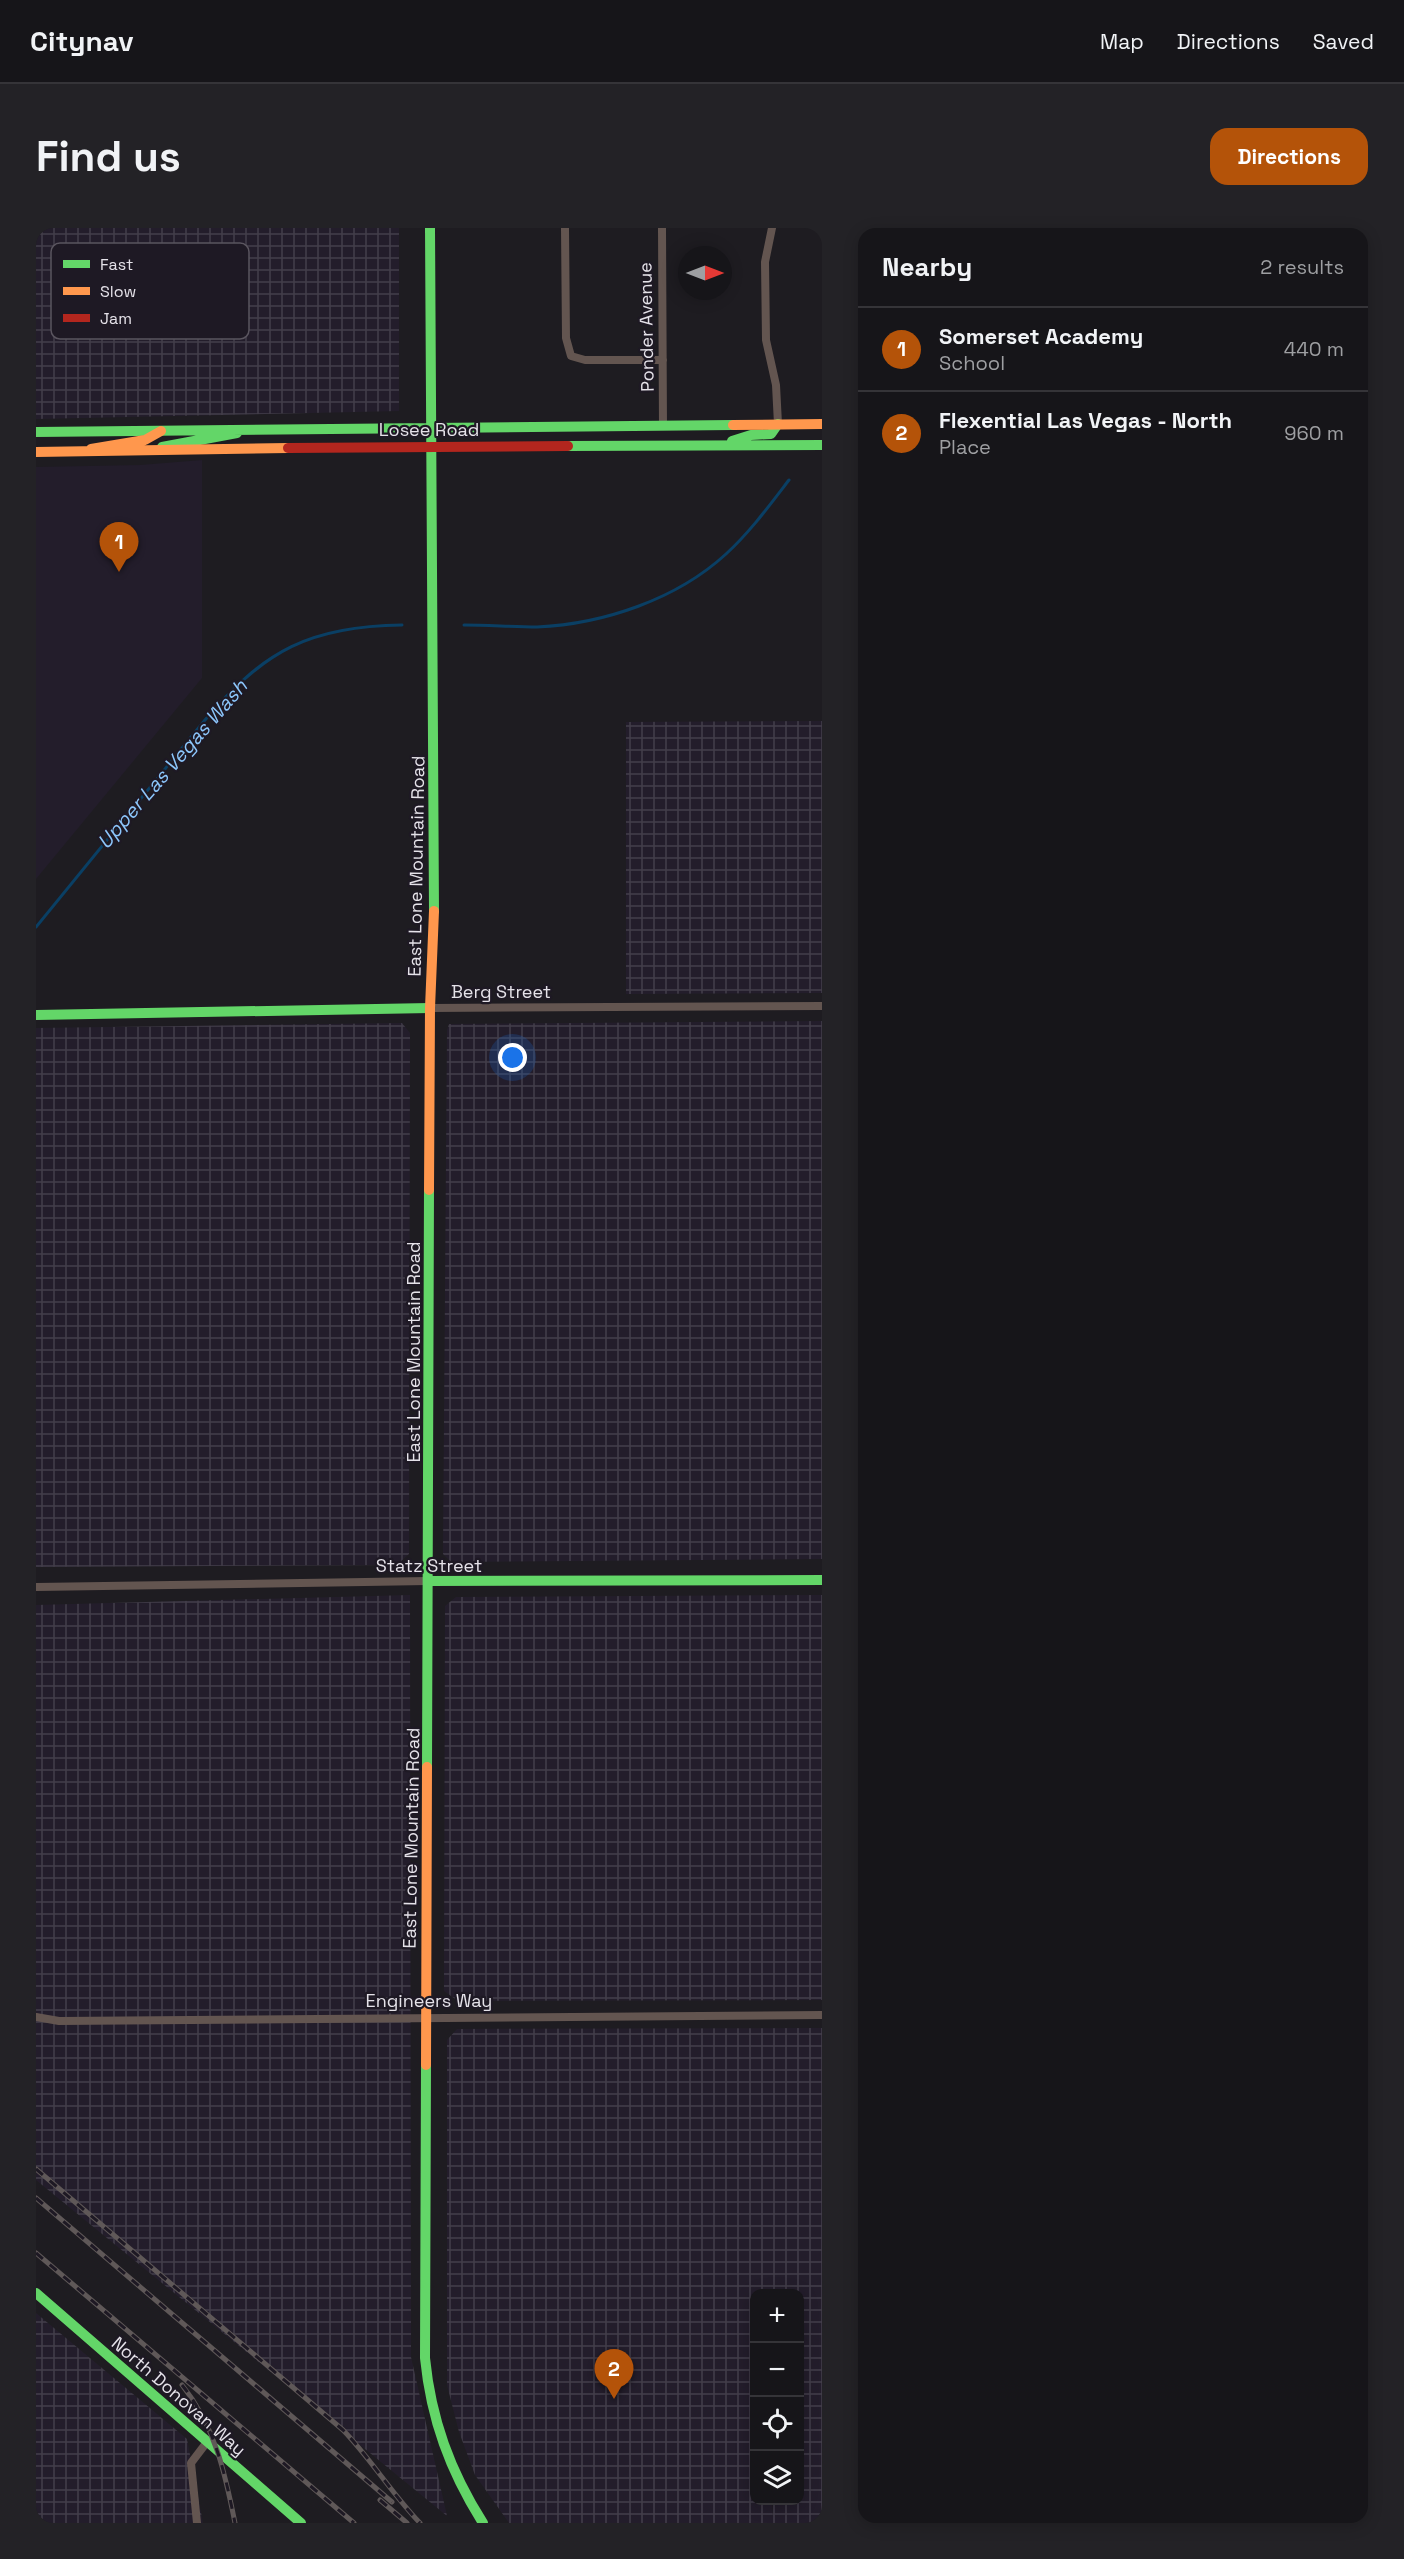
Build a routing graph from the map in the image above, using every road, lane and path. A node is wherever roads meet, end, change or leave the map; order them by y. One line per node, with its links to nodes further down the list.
1 (430, 228): 9 (street, East Lone Mountain Road)
2 (565, 228): 5 (street)
3 (662, 228): 5 (street, Ponder Avenue)
4 (772, 228): 6 (street)
5 (663, 360): 8 (street, Ponder Avenue)
6 (777, 424): 7 (street, Losee Road); 8 (street, Losee Road); 13 (street)
7 (822, 424)
8 (663, 426): 9 (street, Losee Road)
9 (431, 428): 10 (street, Losee Road); 15 (street, East Lone Mountain Road)
10 (243, 430): 11 (street, Losee Road); 16 (street)
11 (161, 431): 12 (street, Losee Road); 18 (street)
12 (36, 432)
13 (720, 445): 14 (street, Losee Road); 15 (street, Losee Road)
14 (822, 445)
15 (431, 446): 16 (street, Losee Road); 20 (street, East Lone Mountain Road)
16 (155, 450): 18 (street, Losee Road)
17 (36, 452): 18 (street, Losee Road)
18 (85, 452)
19 (822, 1006): 20 (street, Berg Street)
20 (430, 1008): 21 (street, Berg Street); 23 (street, East Lone Mountain Road)
21 (36, 1015)
22 (822, 1580): 23 (street, Statz Street)
23 (428, 1581): 24 (street, Statz Street); 26 (street, East Lone Mountain Road)
24 (36, 1587)
25 (822, 2015): 26 (street, Engineers Way)
26 (425, 2016): 27 (street, Engineers Way); 32 (street, East Lone Mountain Road)
27 (36, 2017)
28 (36, 2293): 29 (street, North Donovan Way)
29 (207, 2442): 30 (street); 31 (street, North Donovan Way)
30 (197, 2523)
31 (301, 2523)
32 (483, 2523)

